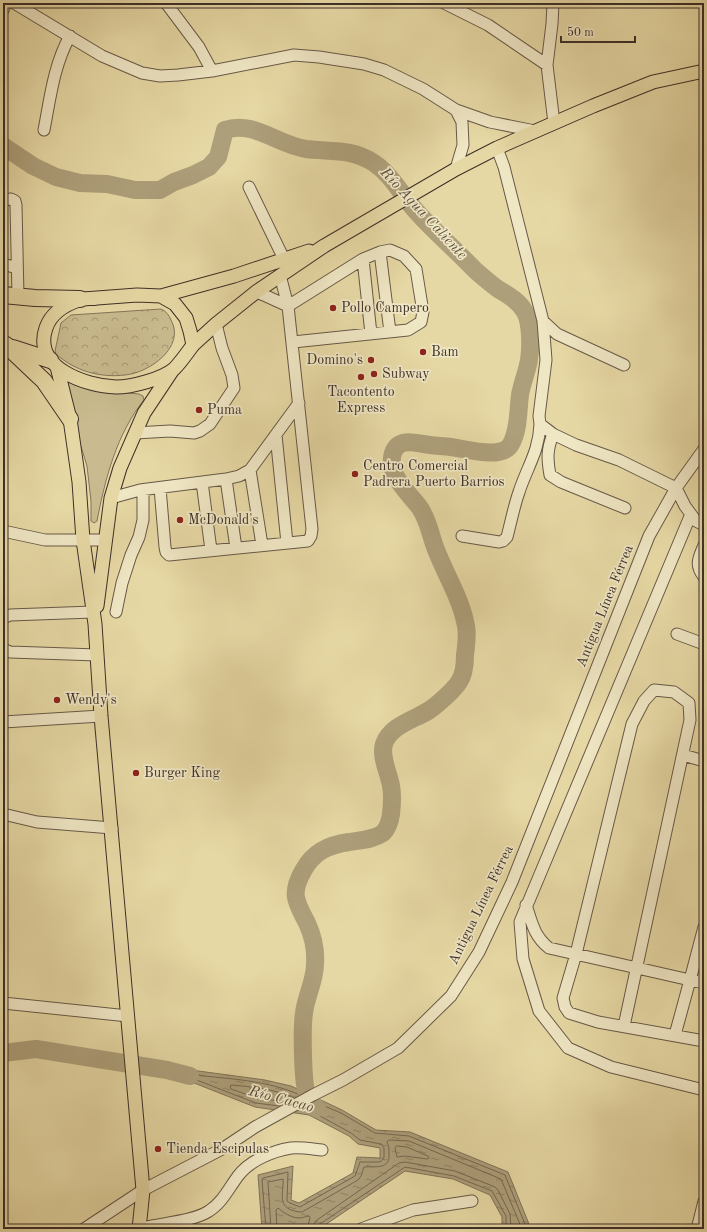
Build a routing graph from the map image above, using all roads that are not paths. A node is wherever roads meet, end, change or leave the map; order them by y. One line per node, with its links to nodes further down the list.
1 (6, 3): 6 (street)
2 (14, 3): 7 (street)
3 (166, 3): 9 (street)
4 (444, 3): 8 (street)
5 (553, 3): 8 (street)
6 (3, 10)
7 (70, 36): 9 (street); 13 (street)
8 (546, 65): 12 (street)
9 (212, 71): 11 (street)
10 (704, 71): 12 (main road)
11 (456, 110): 14 (street); 16 (street)
12 (554, 123): 14 (main road)
13 (44, 130)
14 (535, 131): 15 (main road)
15 (497, 148): 16 (main road); 31 (street)
16 (456, 169): 19 (main road)
17 (249, 187): 21 (street)
18 (3, 200): 24 (street)
19 (324, 246): 21 (main road); 25 (main road)
20 (380, 252): 22 (street); 33 (street); 33 (street)
21 (284, 259): 28 (main road)
22 (363, 260): 30 (street); 34 (street)
23 (3, 264): 24 (street)
24 (17, 268): 27 (street)
25 (280, 275): 26 (main road); 30 (street)
26 (256, 292): 30 (street); 32 (main road)
27 (11, 295): 29 (highway)
28 (161, 296): 29 (main road); 37 (main road)
29 (80, 299): 38 (main road)
30 (288, 306): 35 (street)
31 (543, 321): 39 (street); 43 (street)
32 (216, 324): 37 (main road); 44 (street)
33 (390, 332): 34 (street)
34 (372, 334): 35 (street)
35 (293, 342): 41 (street)
36 (4, 344): 38 (highway); 42 (highway)
37 (193, 345): 40 (main road)
38 (53, 364): 40 (main road); 42 (main road)
39 (624, 365)
40 (174, 369): 44 (main road)
41 (299, 403): 46 (street); 62 (street)
42 (70, 419): 60 (main road)
43 (540, 424): 45 (street); 59 (street)
44 (135, 433): 54 (main road)
45 (553, 434): 52 (street); 55 (street)
46 (276, 435): 48 (street); 62 (street)
47 (704, 449): 52 (street, Antigua Línea Férrea)
48 (250, 470): 49 (street); 63 (street)
49 (226, 479): 50 (street); 65 (street)
50 (202, 482): 51 (street); 66 (street)
51 (160, 488): 53 (street); 66 (street)
52 (676, 488): 56 (street); 94 (street, Antigua Línea Férrea)
53 (143, 490): 54 (street); 68 (street)
54 (111, 498): 61 (main road)
55 (625, 508)
56 (691, 514): 57 (street); 81 (street)
57 (704, 525)
58 (3, 531): 60 (street)
59 (462, 536)
60 (83, 540): 61 (street); 70 (main road)
61 (105, 540): 70 (main road)
62 (287, 543): 63 (street)
63 (262, 545): 65 (street)
64 (704, 545): 67 (street)
65 (236, 548): 66 (street)
66 (211, 550)
67 (704, 576)
68 (116, 612)
69 (3, 618): 70 (street)
70 (94, 618): 74 (main road)
71 (677, 634): 72 (street)
72 (704, 644)
73 (3, 649): 74 (street)
74 (97, 655): 75 (main road)
75 (101, 716): 76 (street); 80 (main road)
76 (3, 722)
77 (683, 755): 78 (street); 83 (street); 84 (street)
78 (704, 760)
79 (3, 814): 80 (street)
80 (112, 828): 88 (main road)
81 (526, 905): 83 (street); 92 (street)
82 (704, 927): 85 (street)
83 (576, 954): 84 (street); 89 (street)
84 (637, 968): 85 (street); 89 (street)
85 (690, 980): 86 (street); 90 (street)
86 (704, 983)
87 (3, 1003): 88 (street)
88 (128, 1016): 94 (main road)
89 (624, 1026): 90 (street)
90 (676, 1035): 91 (street)
91 (704, 1041)
92 (704, 1090)
93 (322, 1150): 97 (street)
94 (143, 1190): 97 (main road); 98 (street, Antigua Línea Férrea)
95 (472, 1201): 99 (street)
96 (704, 1201): 100 (street)
97 (144, 1228)
98 (84, 1229)
99 (361, 1229)
100 (697, 1229)

